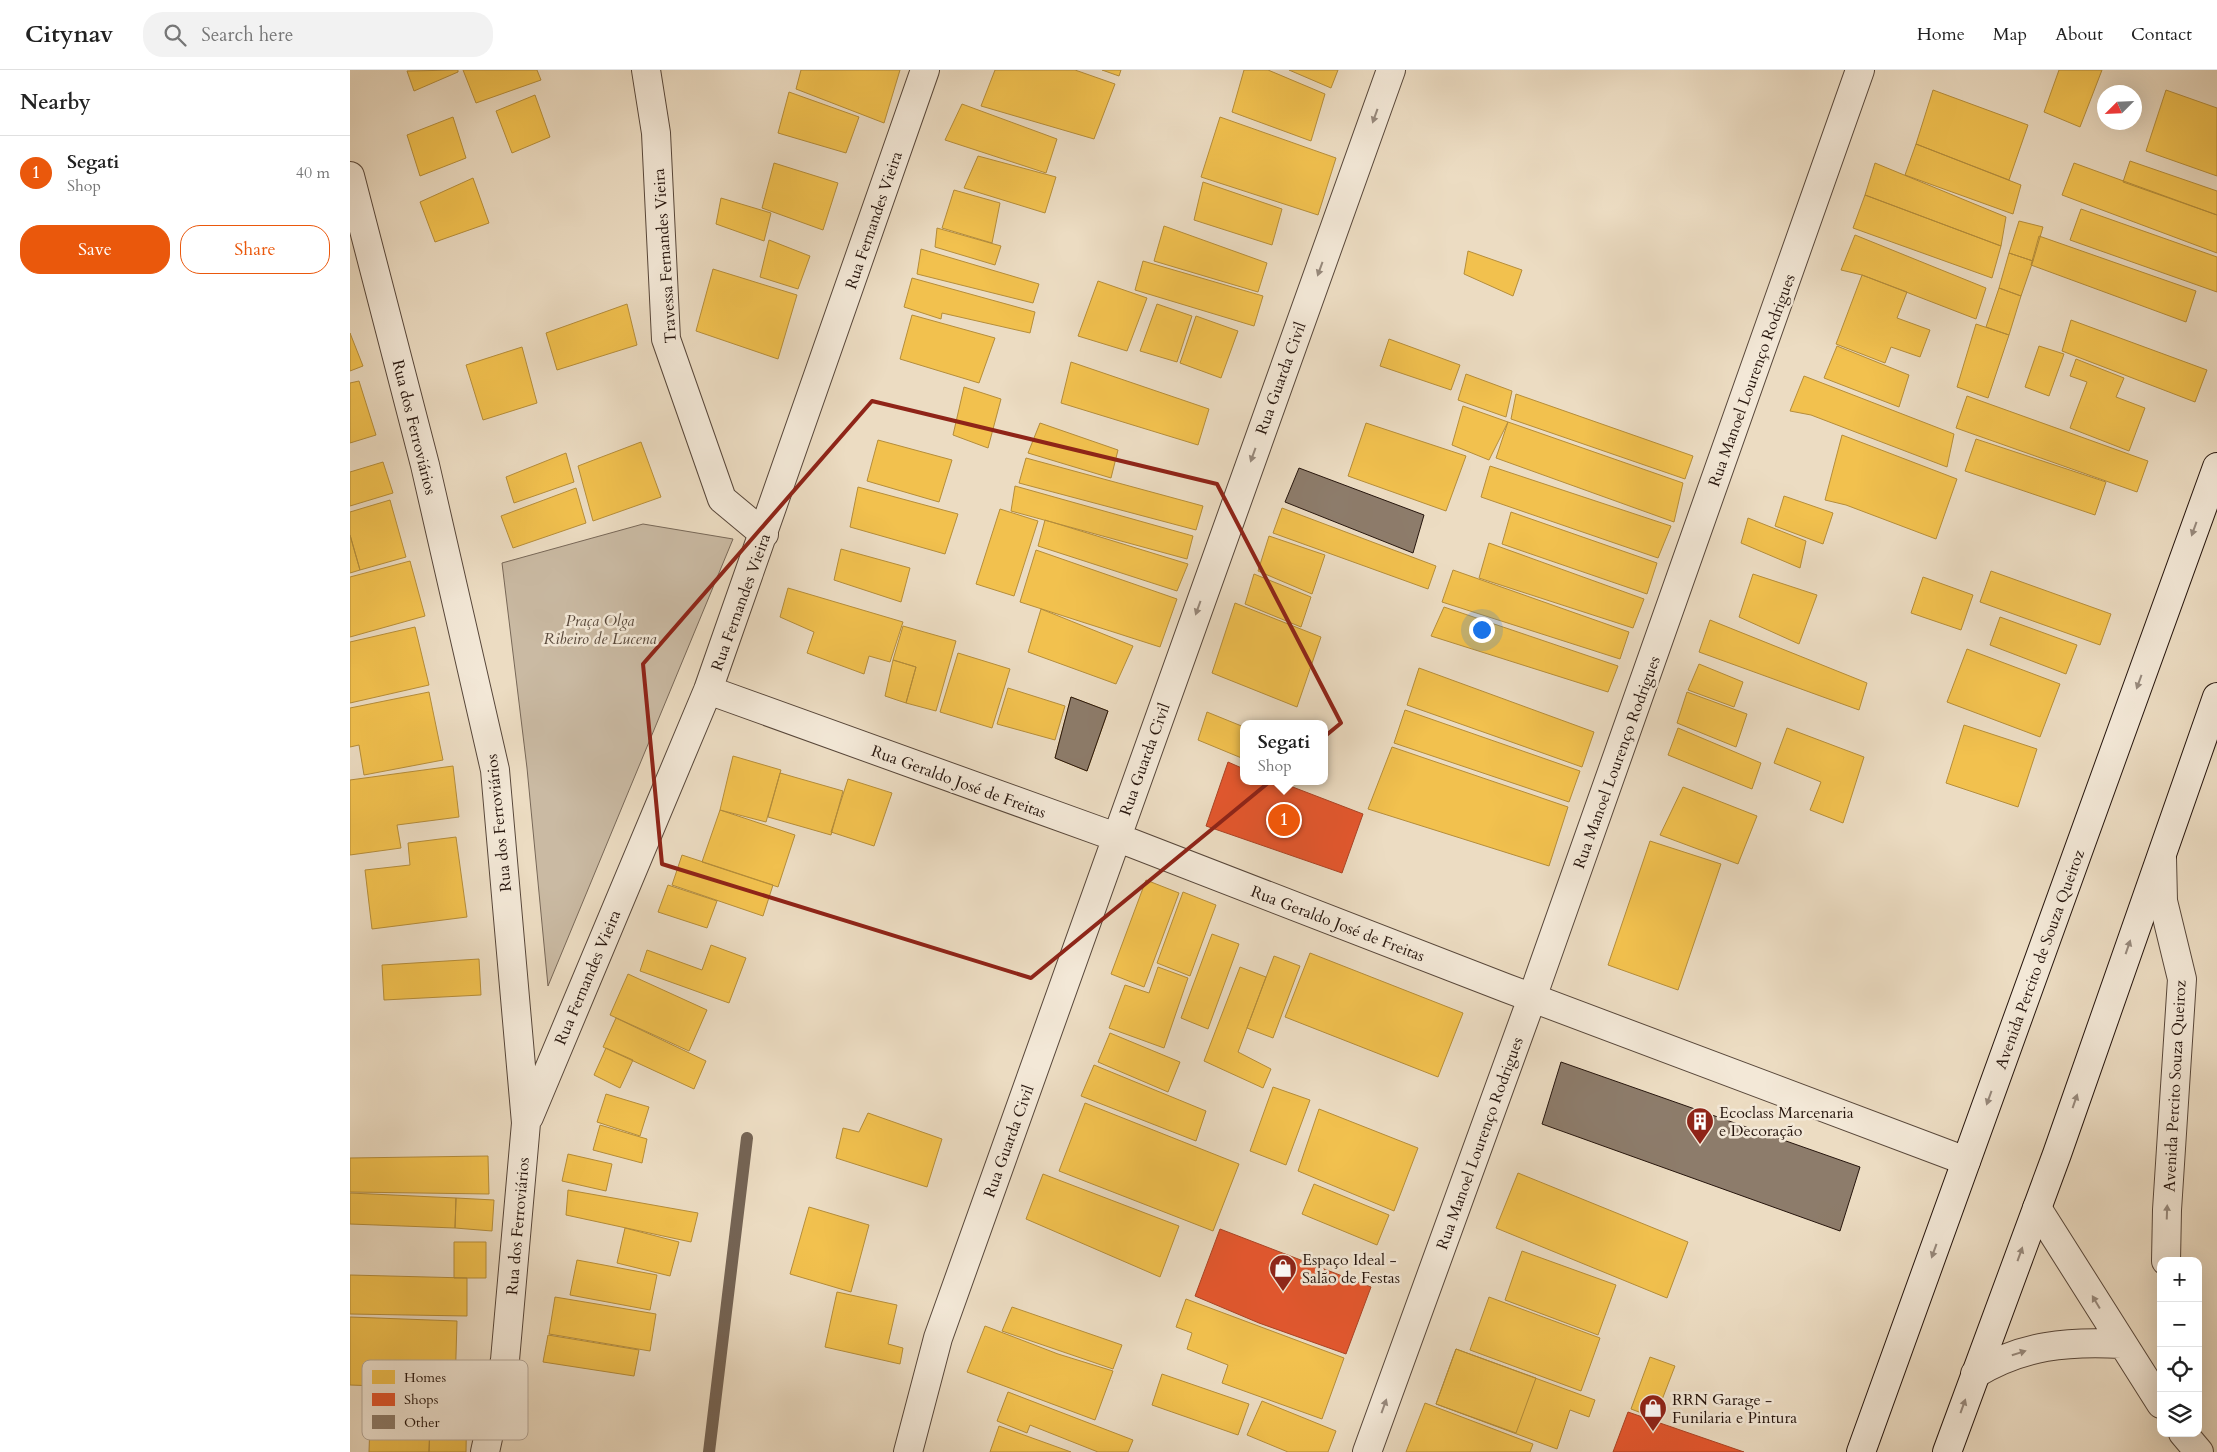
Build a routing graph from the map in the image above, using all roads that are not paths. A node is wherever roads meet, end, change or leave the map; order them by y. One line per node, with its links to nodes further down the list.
1 (646, 70): 7 (street, Travessa Fernandes Vieira)
2 (925, 70): 7 (street, Rua Fernandes Vieira)
3 (1391, 70): 10 (street, Rua Guarda Civil, one-way to 10)
4 (1860, 70): 12 (street, Rua Manoel Lourenço Rodrigues)
5 (350, 176): 13 (street, Rua dos Ferroviários)
6 (2217, 467): 14 (street, Avenida Percito de Souza Queiroz, one-way to 14)
7 (764, 534): 8 (street, Rua Fernandes Vieira)
8 (708, 690): 10 (street, Rua Geraldo José de Freitas); 13 (street, Rua Fernandes Vieira)
9 (2217, 697): 11 (street)
10 (1116, 837): 12 (street, Rua Geraldo José de Freitas); 23 (street, Rua Guarda Civil)
11 (2161, 852): 15 (street, one-way to 11); 16 (street, Avenida Percito Souza Queiroz, one-way to 11)
12 (1532, 998): 14 (street, Rua Geraldo José de Freitas); 24 (street, Rua Manoel Lourenço Rodrigues, one-way to 12)
13 (526, 1124): 18 (street, Rua dos Ferroviários)
14 (1966, 1161): 25 (street, Avenida Percito de Souza Queiroz, one-way to 25)
15 (2037, 1208): 17 (street, one-way to 15); 19 (street, one-way to 15)
16 (2166, 1257)
17 (2122, 1344): 19 (street, one-way to 17); 20 (street)
18 (505, 1360)
19 (1975, 1374): 26 (street, one-way to 19)
20 (2157, 1398)
21 (2169, 1437): 27 (street)
22 (2186, 1437): 28 (street)
23 (908, 1452)
24 (1367, 1452)
25 (1861, 1452)
26 (1947, 1452)
27 (2172, 1452)
28 (2199, 1452)

